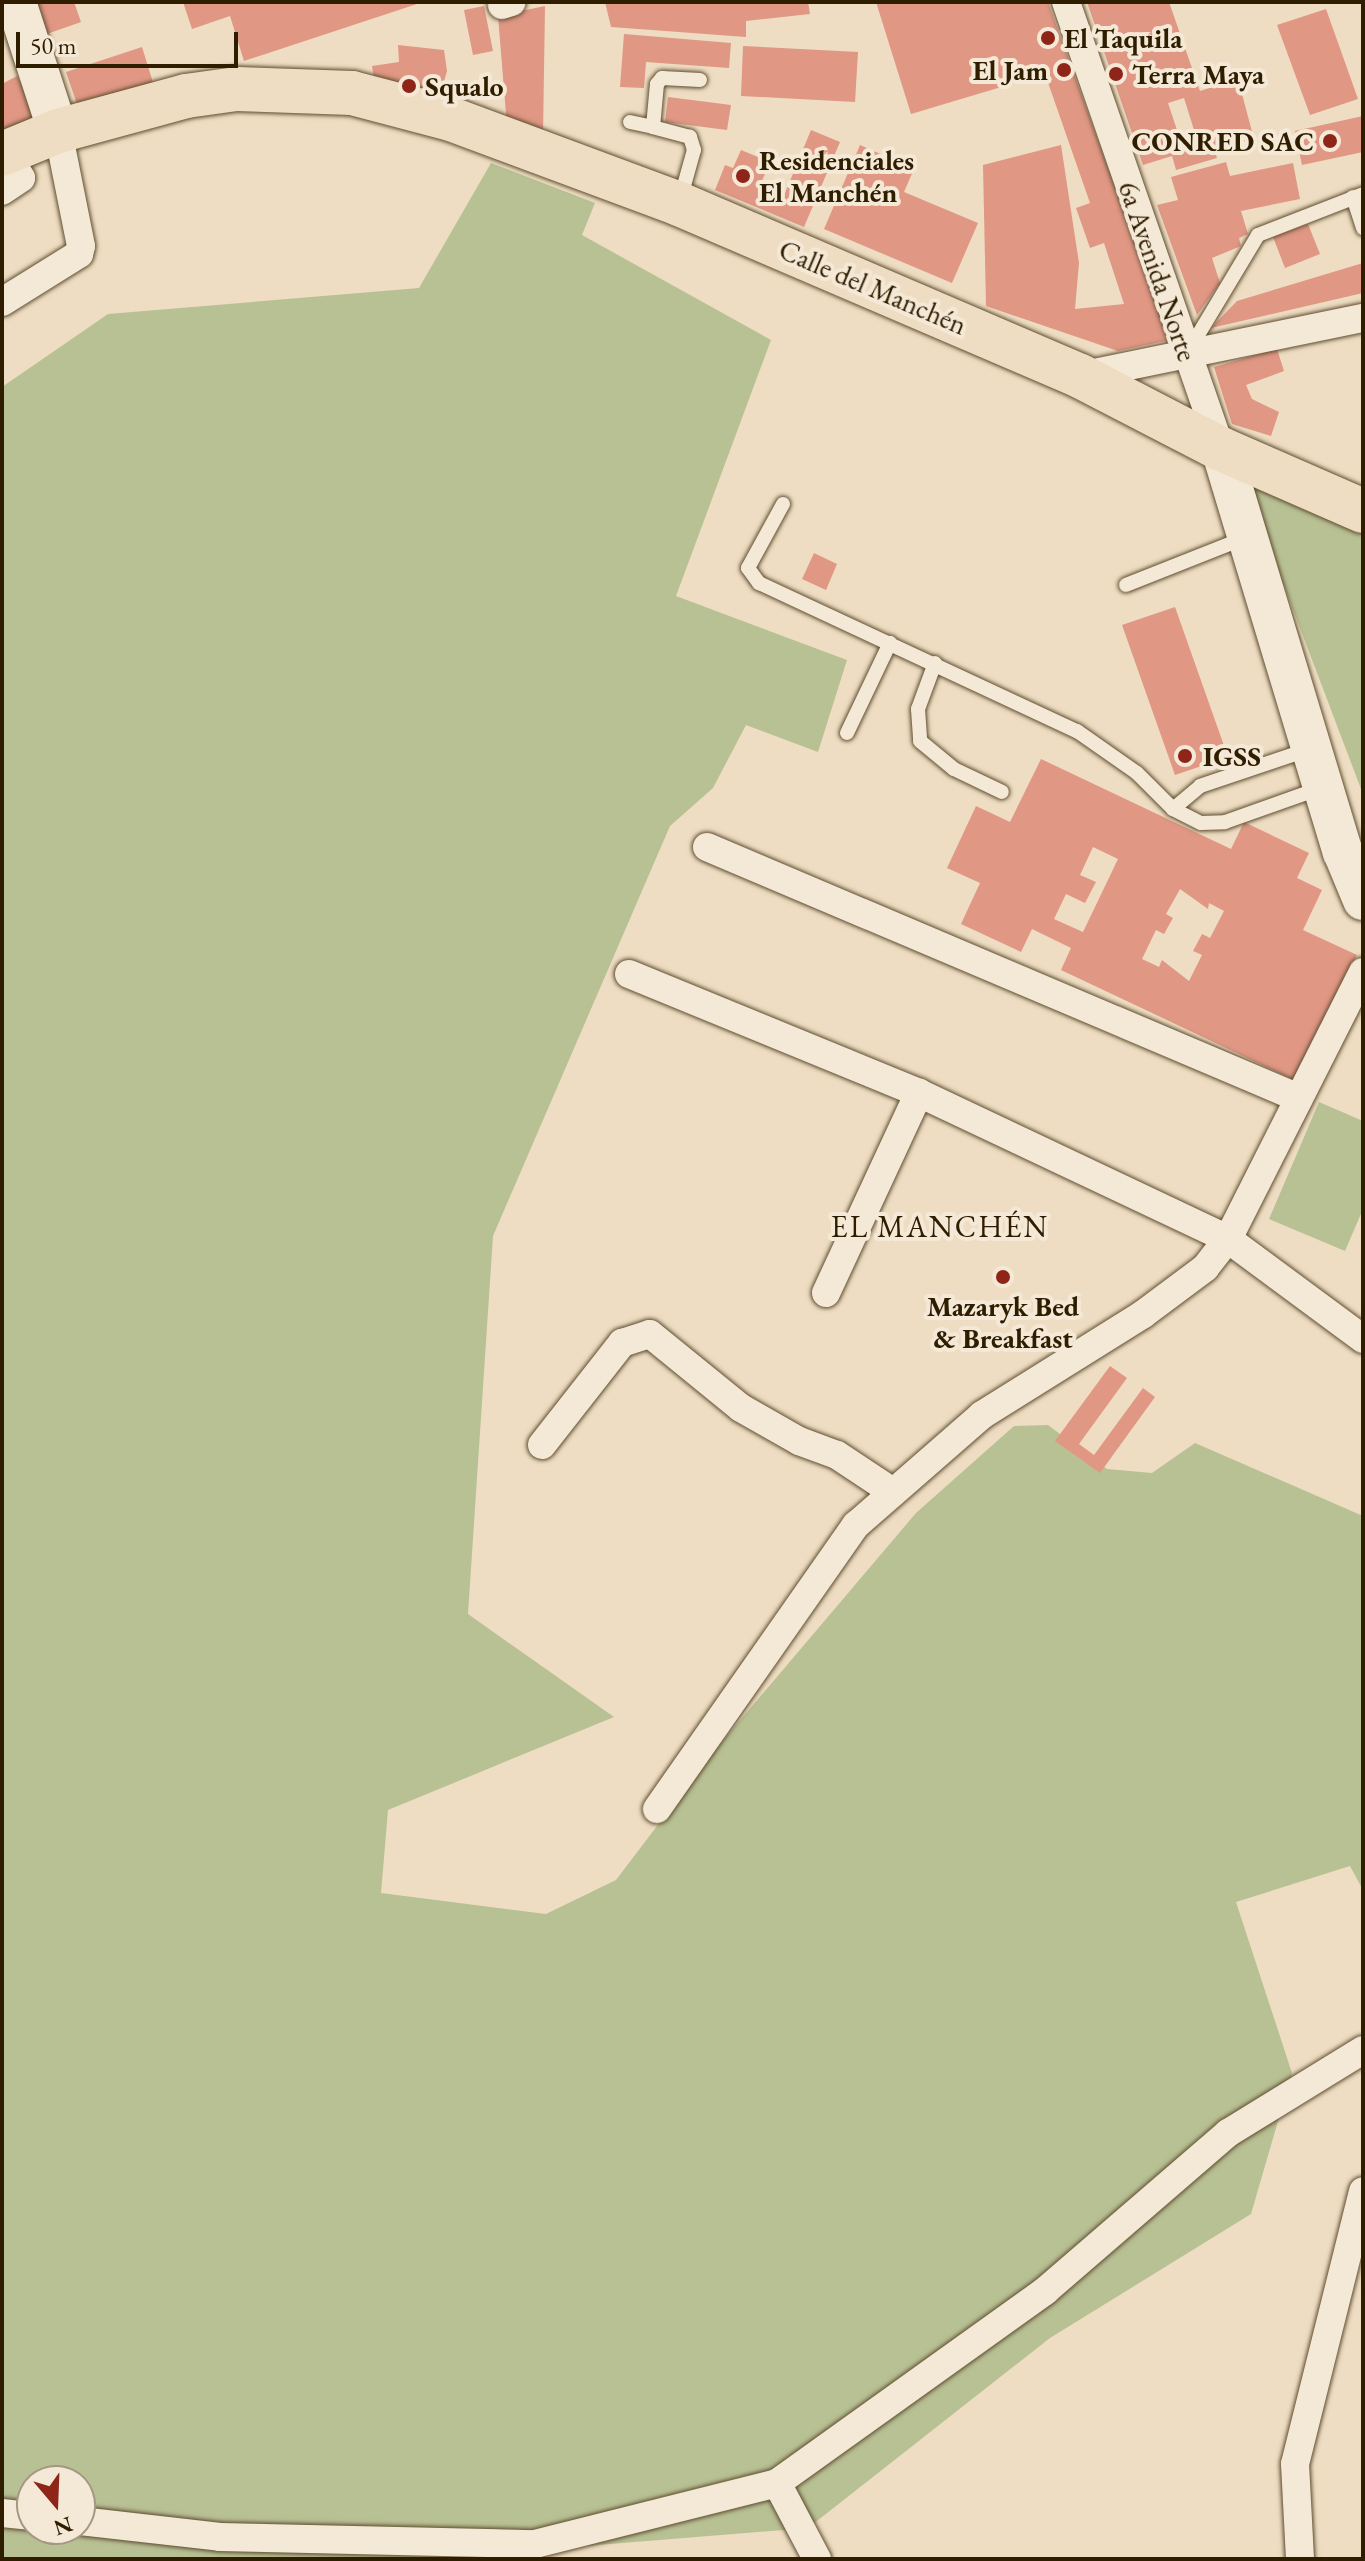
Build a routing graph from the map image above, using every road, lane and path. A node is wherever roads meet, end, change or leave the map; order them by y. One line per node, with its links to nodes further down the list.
1 (1066, 2): 13 (street, 6a Avenida Norte)
2 (12, 10): 6 (street)
3 (700, 80): 5 (lane)
4 (630, 122): 5 (lane)
5 (653, 127): 9 (lane)
6 (61, 147): 7 (main road, Calle del Manchén); 9 (main road, Calle del Manchén); 11 (street)
7 (8, 169)
8 (1358, 195): 10 (lane); 13 (lane)
9 (679, 204): 14 (main road, Calle del Manchén)
10 (1363, 228)
11 (2, 302)
12 (1363, 318): 13 (street)
13 (1186, 354): 14 (street); 15 (street, 6a Avenida Norte)
14 (1080, 376): 15 (main road, Calle del Manchén)
15 (1221, 449): 17 (main road, Calle del Manchén); 18 (street)
16 (783, 504): 20 (lane)
17 (1363, 511)
18 (1247, 537): 19 (lane); 23 (street)
19 (1126, 585)
20 (890, 643): 21 (lane); 22 (lane)
21 (935, 663): 25 (lane); 26 (lane)
22 (847, 733)
23 (1312, 748): 24 (street); 26 (lane)
24 (1324, 787): 26 (lane); 28 (street)
25 (1002, 792)
26 (1173, 809)
27 (707, 847): 32 (street)
28 (1363, 900)
29 (1363, 972): 32 (street)
30 (629, 974): 31 (street)
31 (919, 1093): 33 (street); 34 (street)
32 (1299, 1098): 33 (street)
33 (1228, 1239): 35 (street); 37 (street)
34 (826, 1293)
35 (1363, 1339)
36 (542, 1445): 37 (street)
37 (893, 1492): 38 (street)
38 (657, 1809)
39 (1363, 2050): 41 (street)
40 (1363, 2191): 44 (street)
41 (777, 2483): 42 (street); 43 (street)
42 (96, 2523)
43 (817, 2559)
44 (1300, 2559)

